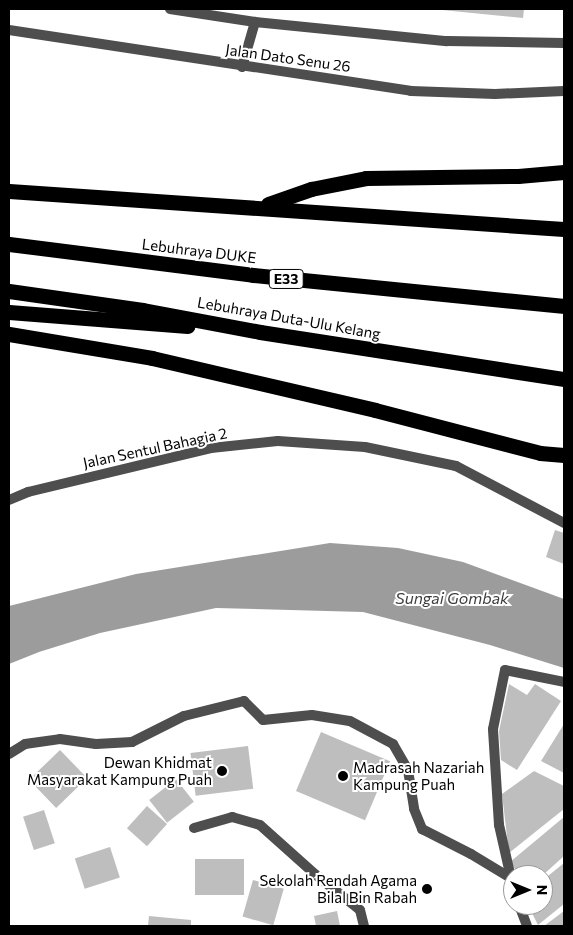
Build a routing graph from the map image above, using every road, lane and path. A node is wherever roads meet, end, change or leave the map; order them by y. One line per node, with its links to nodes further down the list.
1 (170, 9): 2 (street)
2 (255, 22): 4 (street); 5 (street)
3 (9, 30): 5 (street, Jalan Dato Senu 26)
4 (564, 42)
5 (242, 67): 6 (street, Jalan Dato Senu 26)
6 (564, 91)
7 (564, 172): 9 (highway)
8 (9, 191): 9 (highway)
9 (262, 206): 10 (highway)
10 (564, 229)
11 (9, 244): 13 (highway, Lebuhraya DUKE / E33)
12 (9, 291): 15 (highway, Lebuhraya Duta-Ulu Kelang)
13 (564, 306)
14 (9, 312): 15 (highway)
15 (260, 332): 17 (highway, Lebuhraya Duta-Ulu Kelang)
16 (9, 334): 18 (highway)
17 (564, 379)
18 (564, 455)
19 (9, 500): 20 (street, Jalan Sentul Bahagia 2)
20 (564, 524)
21 (564, 682): 24 (street)
22 (9, 754): 25 (street)
23 (194, 828): 26 (street)
24 (507, 865)
25 (503, 876)
26 (364, 926)

